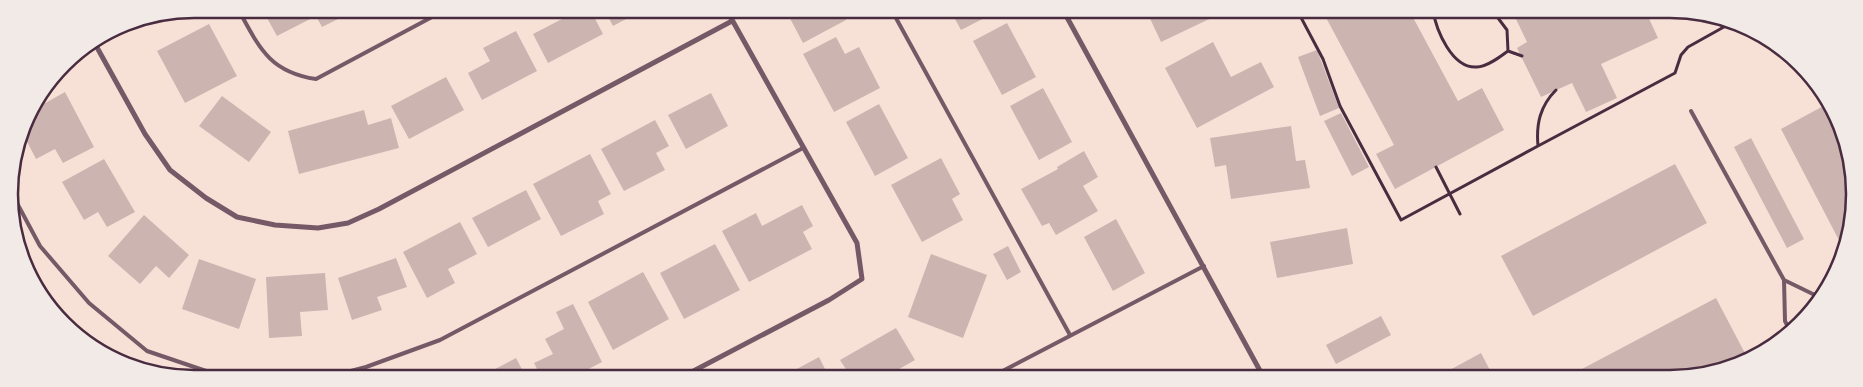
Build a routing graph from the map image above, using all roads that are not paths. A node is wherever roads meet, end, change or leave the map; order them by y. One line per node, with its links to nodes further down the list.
1 (243, 18): 2 (lane)
2 (430, 18)
3 (730, 18): 6 (street)
4 (895, 18): 15 (lane)
5 (1067, 18): 11 (street)
6 (732, 21): 7 (street); 9 (street)
7 (97, 47)
8 (1691, 110): 12 (lane)
9 (803, 148): 19 (lane); 20 (street)
10 (18, 205): 18 (lane)
11 (1204, 266): 15 (lane); 17 (street)
12 (1784, 280): 13 (lane); 14 (lane)
13 (1813, 295)
14 (1787, 325)
15 (1070, 335): 16 (lane)
16 (1005, 369)
17 (1259, 369)
18 (203, 370)
19 (358, 370)
20 (696, 370)

